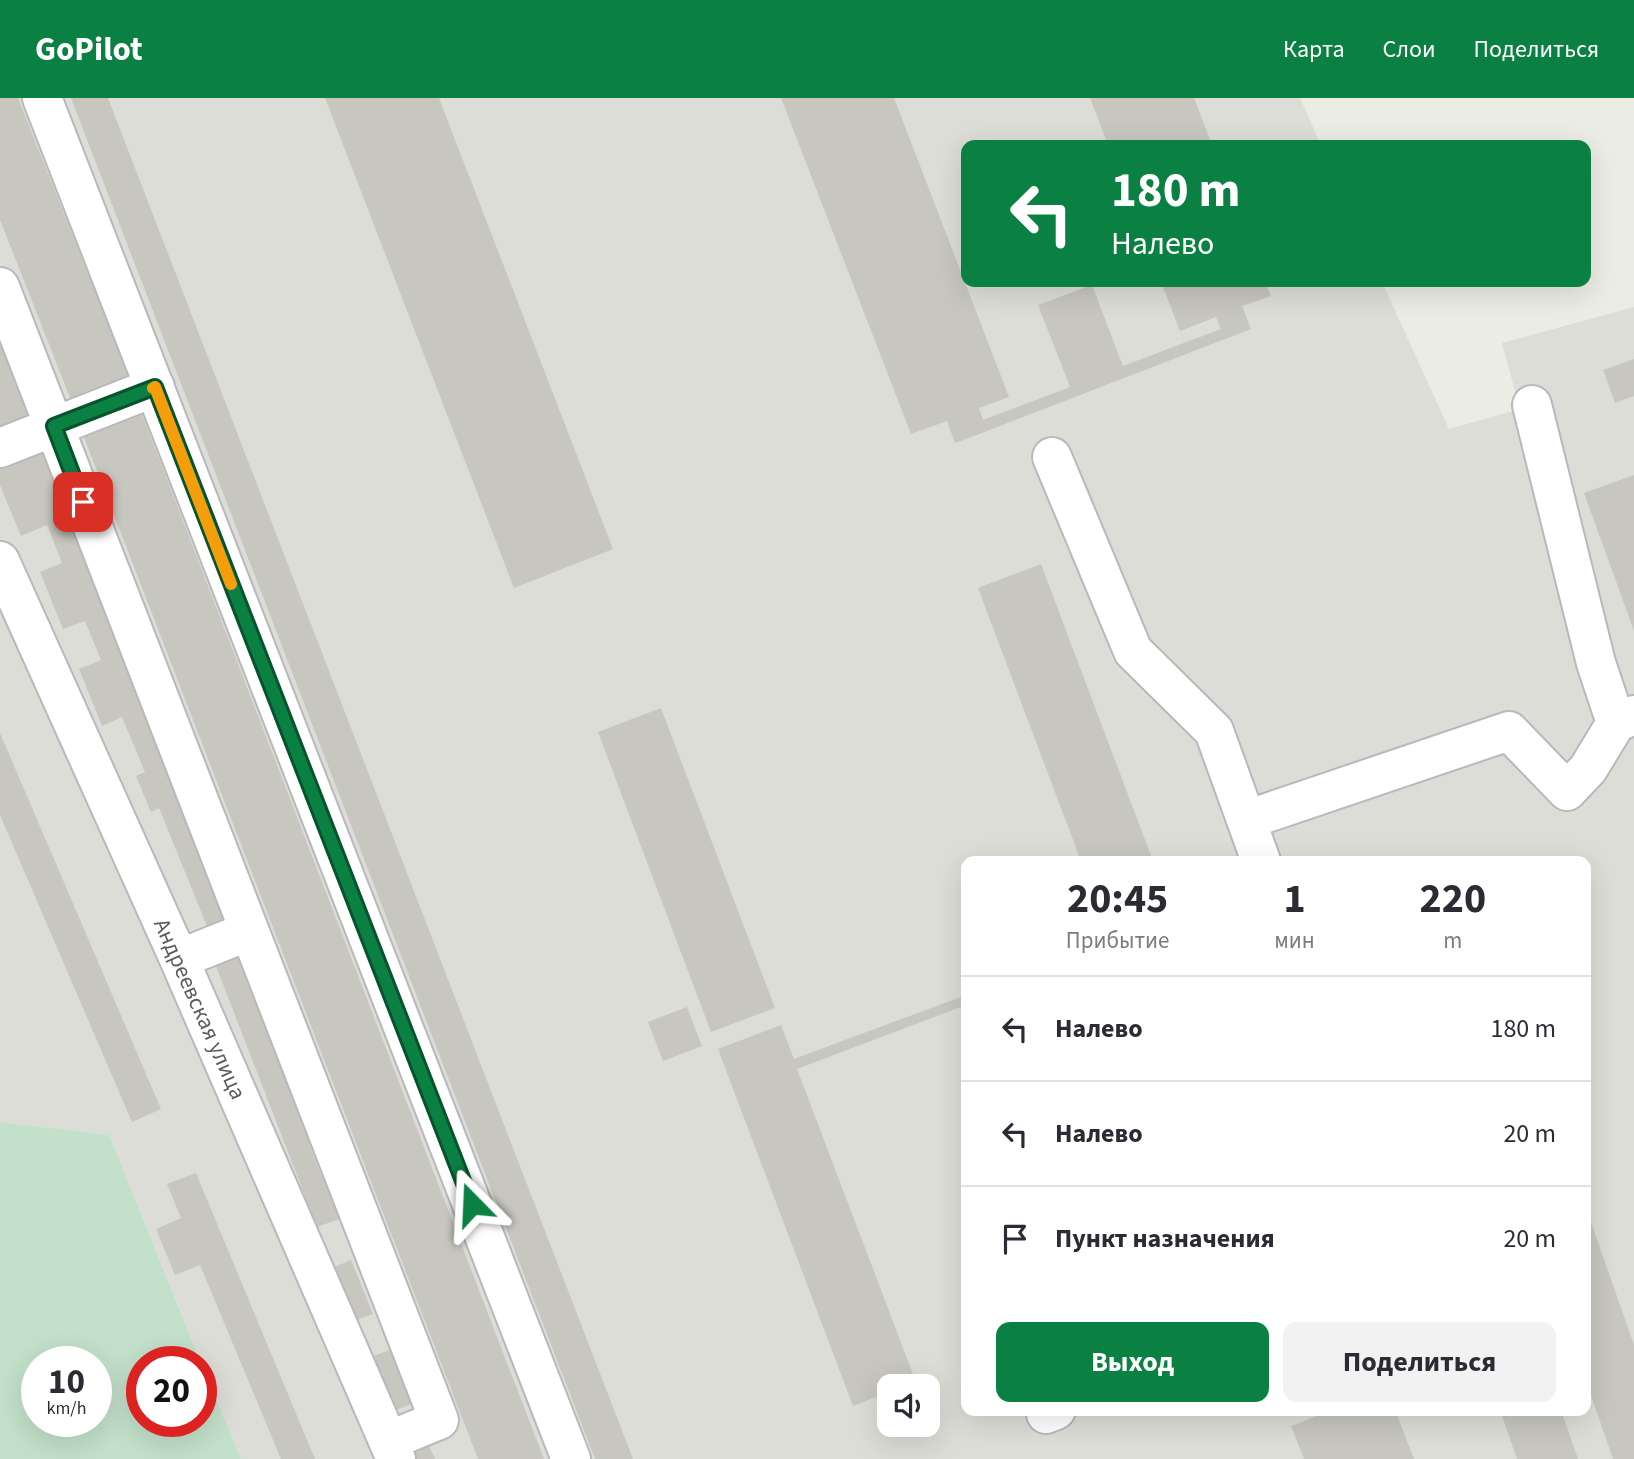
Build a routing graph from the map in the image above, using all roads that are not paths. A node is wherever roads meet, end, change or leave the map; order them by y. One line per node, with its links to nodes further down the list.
1 (42, 98): 3 (street)
2 (0, 287): 5 (street)
3 (155, 387): 5 (street); 15 (street)
4 (1532, 405): 9 (street)
5 (54, 426): 6 (street); 12 (street)
6 (0, 448)
7 (1052, 457): 10 (street)
8 (0, 561): 13 (street, Андреевская улица)
9 (1616, 730): 10 (street)
10 (1246, 820): 11 (street)
11 (1259, 856)
12 (249, 931): 13 (street); 14 (street)
13 (179, 959): 14 (street, Андреевская улица)
14 (392, 1450)
15 (571, 1459)

